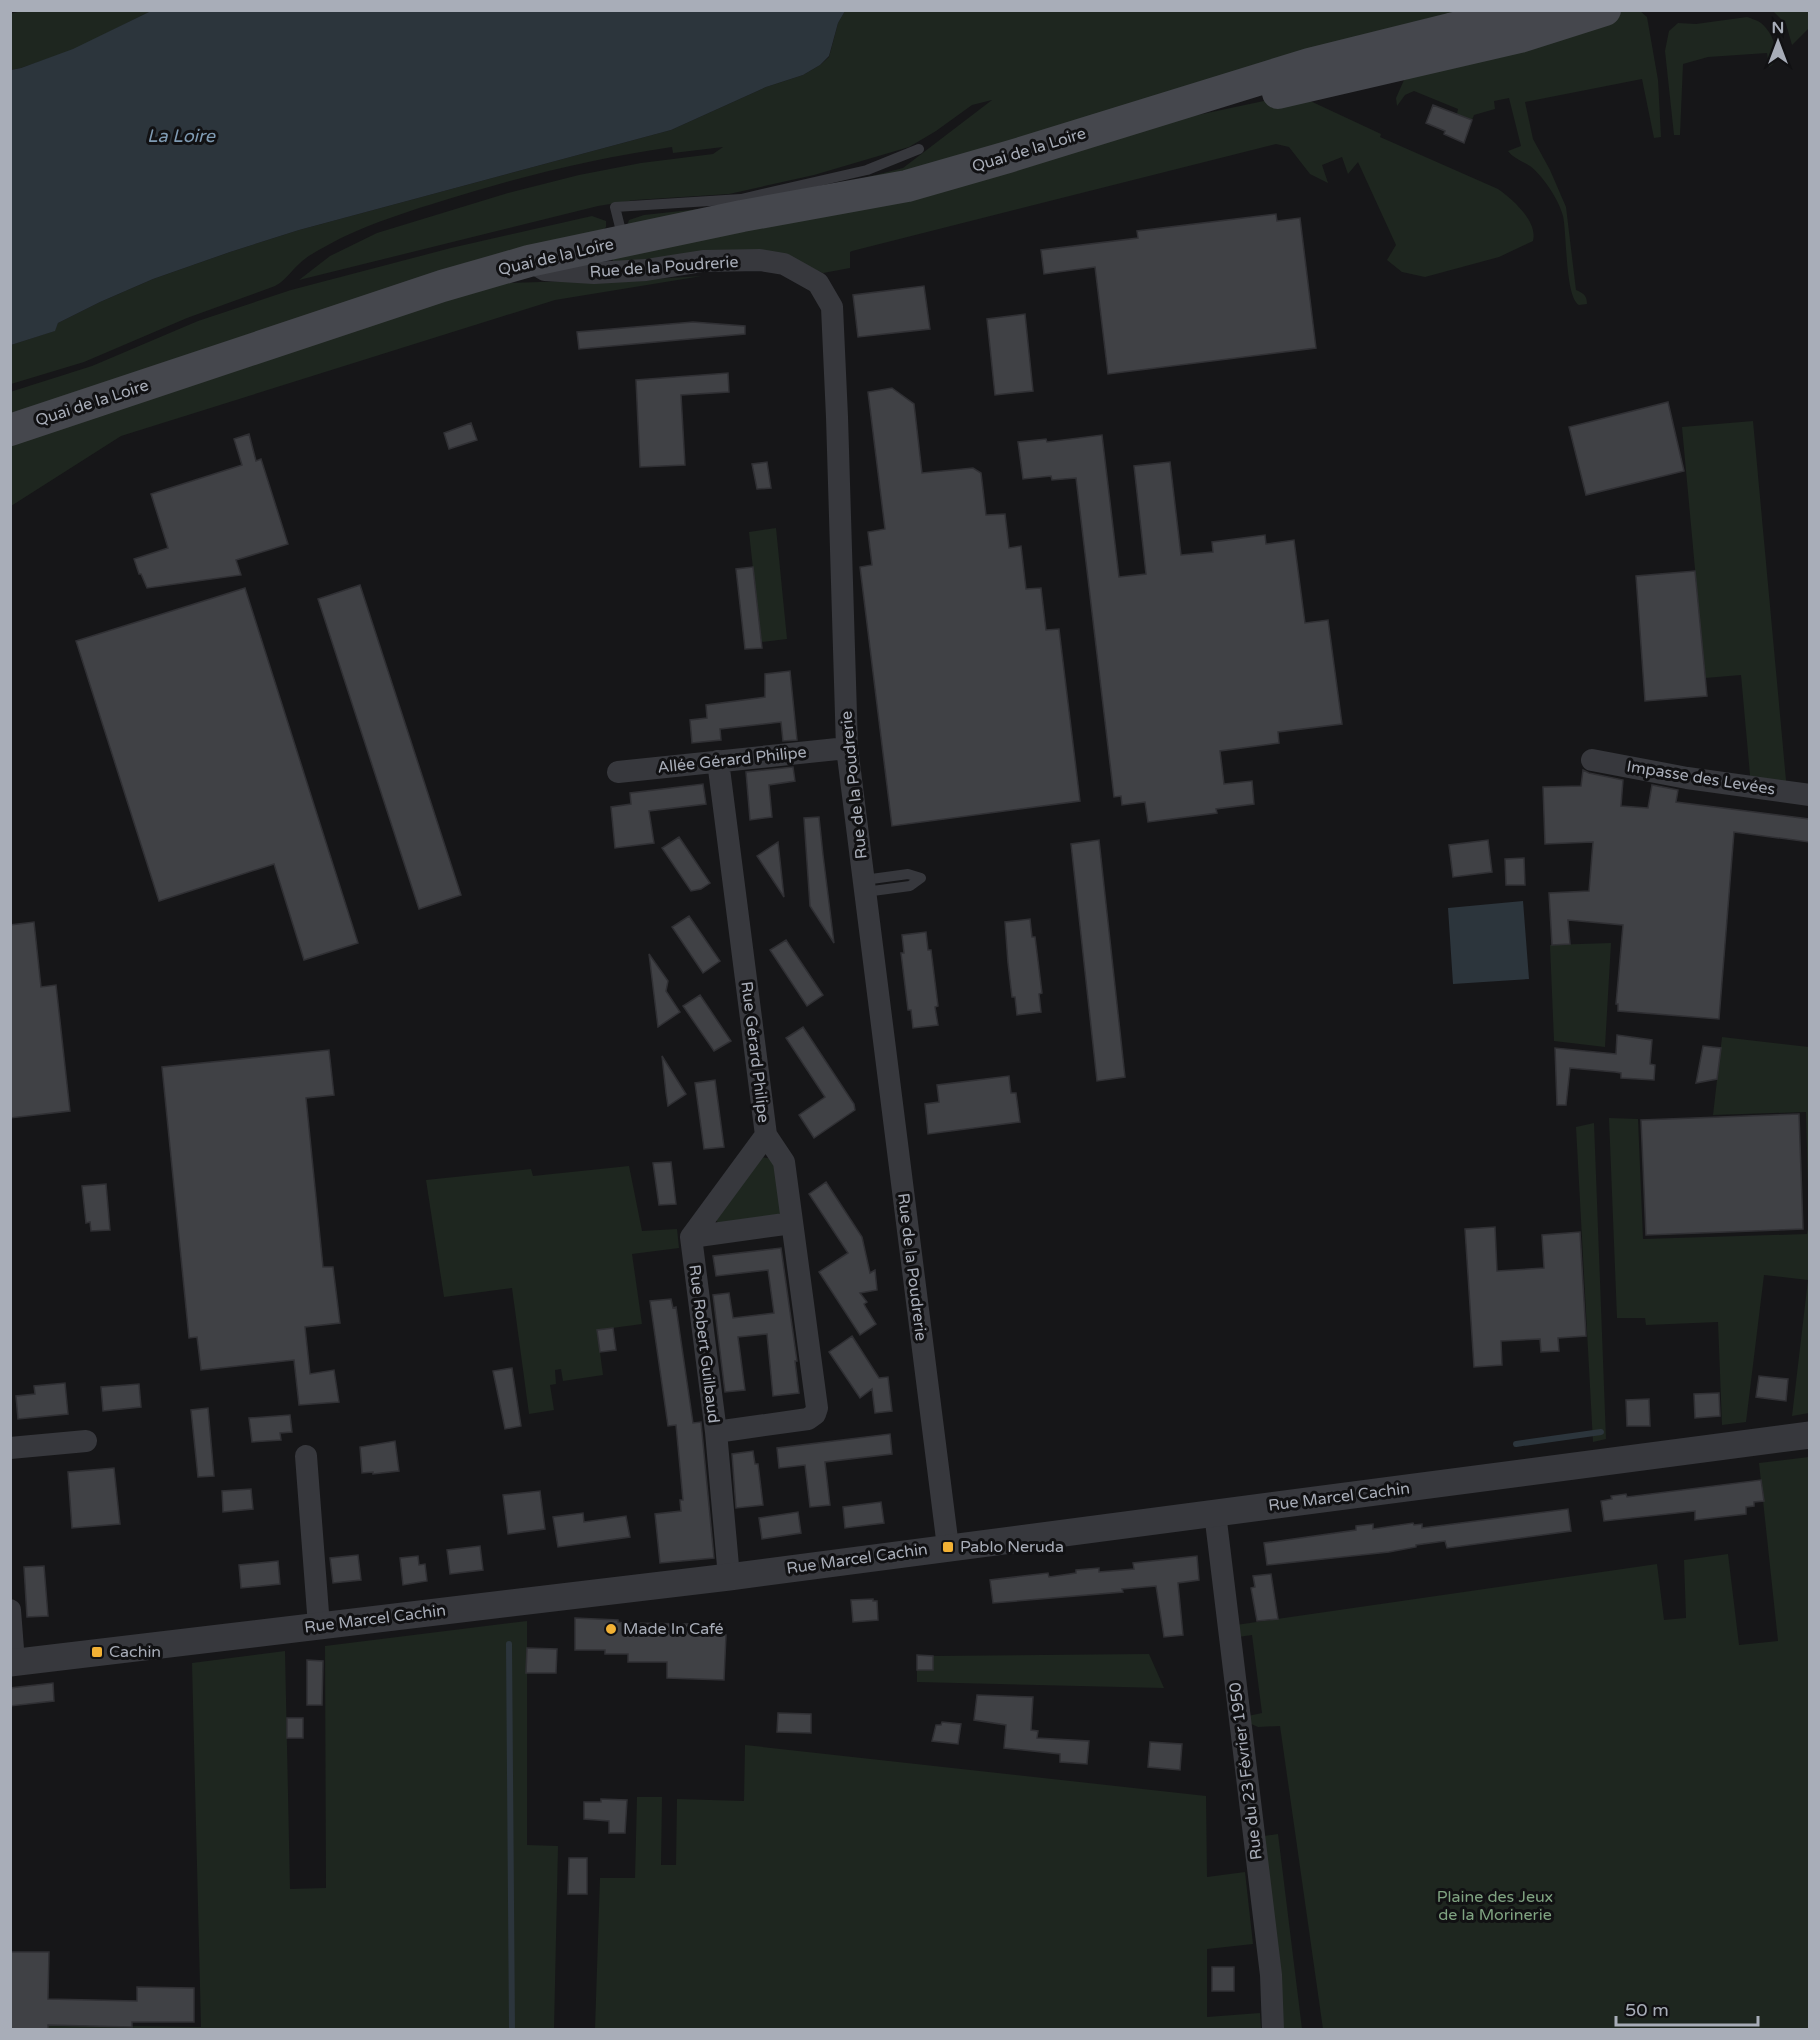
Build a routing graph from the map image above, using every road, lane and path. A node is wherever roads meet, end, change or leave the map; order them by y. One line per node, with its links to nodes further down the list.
1 (1539, 10): 3 (main road, Quai de la Loire)
2 (1605, 10): 3 (main road, Quai de la Loire)
3 (1112, 125): 5 (main road, Quai de la Loire)
4 (919, 149): 5 (lane)
5 (623, 241): 6 (main road, Quai de la Loire)
6 (529, 261): 7 (main road, Quai de la Loire); 8 (street, Rue de la Poudrerie)
7 (10, 430)
8 (847, 748): 10 (street, Allée Gérard Philipe); 22 (street, Rue de la Poudrerie)
9 (1592, 760): 12 (street, Impasse des Levées)
10 (718, 761): 11 (street, Allée Gérard Philipe); 13 (street, Rue Gérard Philipe)
11 (618, 772)
12 (1809, 795)
13 (766, 1135): 14 (street, Rue Gérard Philipe); 15 (street)
14 (792, 1223): 15 (street); 16 (street, Rue Gérard Philipe)
15 (691, 1237): 16 (street, Rue Robert Guilbaud)
16 (716, 1432): 23 (street, Rue Robert Guilbaud)
17 (1809, 1435): 21 (street, Rue Marcel Cachin)
18 (86, 1441): 19 (street)
19 (10, 1448)
20 (306, 1456): 25 (street)
21 (1215, 1513): 22 (street, Rue Marcel Cachin); 27 (street, Rue du 23 Février 1950)
22 (948, 1547): 23 (street, Rue Marcel Cachin)
23 (729, 1577): 25 (street, Rue Marcel Cachin)
24 (10, 1610): 26 (street)
25 (319, 1626): 26 (street, Rue Marcel Cachin)
26 (12, 1663)
27 (1273, 2030)

